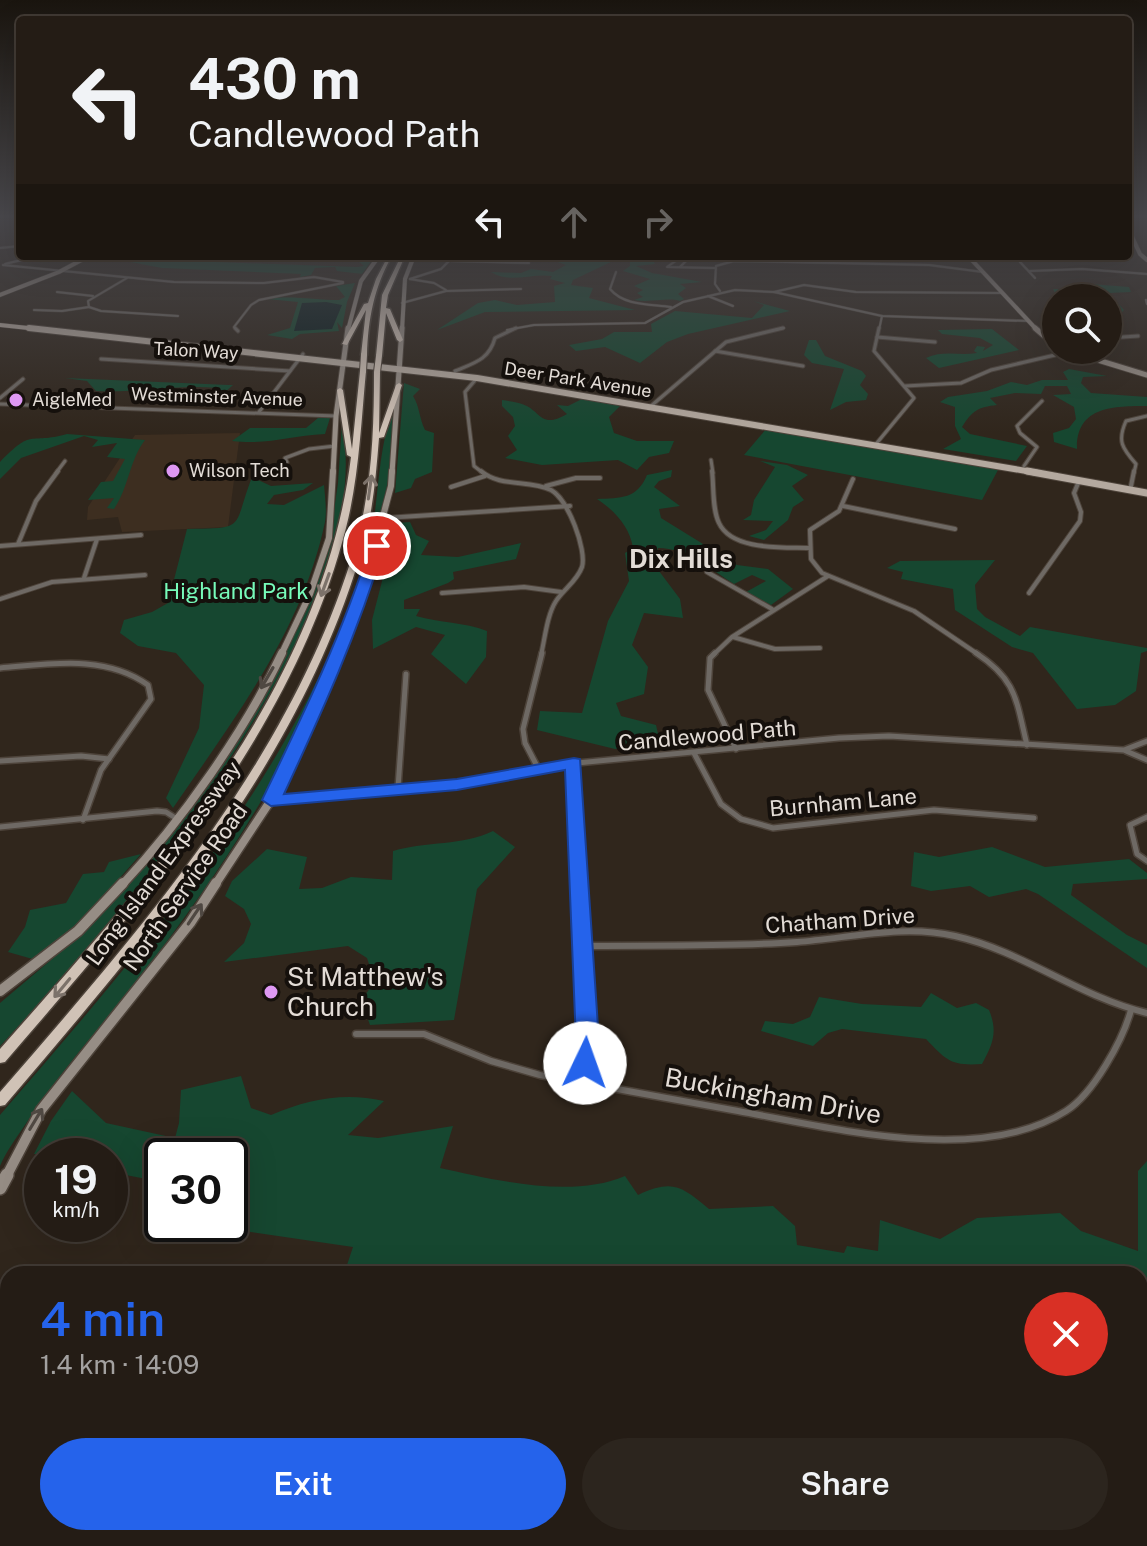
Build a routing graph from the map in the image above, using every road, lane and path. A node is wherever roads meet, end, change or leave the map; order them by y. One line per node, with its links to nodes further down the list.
1 (109, 288): 21 (street)
2 (316, 288): 33 (street)
3 (359, 288): 40 (main road)
4 (375, 288): 22 (highway, Long Island Expressway)
5 (388, 288): 19 (highway, Long Island Expressway)
6 (404, 288): 23 (main road, North Service Road)
7 (442, 288): 14 (street)
8 (610, 288): 26 (street)
9 (716, 288): 16 (street)
10 (791, 288): 17 (street)
11 (827, 288): 18 (street)
12 (998, 288): 18 (main road)
13 (521, 289): 14 (street)
14 (446, 291): 23 (street)
15 (57, 292): 21 (street)
16 (720, 292): 17 (street); 20 (street)
17 (774, 292): 29 (street)
18 (1002, 293): 30 (main road)
19 (385, 295): 38 (highway); 64 (highway, Long Island Expressway, bridge)
20 (707, 295): 24 (street); 26 (street)
21 (94, 296): 25 (street)
22 (371, 300): 40 (highway); 77 (highway, Long Island Expressway, bridge)
23 (402, 303): 38 (main road, North Service Road)
24 (733, 306)
25 (89, 307): 27 (street); 28 (street)
26 (672, 307): 50 (street)
27 (34, 310)
28 (178, 316)
29 (882, 316): 30 (street); 36 (street)
30 (1029, 321): 34 (main road)
31 (0, 324): 42 (main road, Deer Park Avenue)
32 (784, 328): 41 (street)
33 (238, 331)
34 (1042, 332)
35 (1138, 336): 37 (street)
36 (877, 337): 39 (street); 55 (street)
37 (1122, 337)
38 (400, 340): 48 (main road, North Service Road)
39 (935, 342)
40 (345, 344): 45 (main road)
41 (714, 351): 47 (street); 59 (street)
42 (302, 355): 45 (main road, Deer Park Avenue); 49 (street)
43 (1042, 357): 55 (street)
44 (101, 359): 49 (street, Talon Way)
45 (345, 361): 48 (main road, Deer Park Avenue); 56 (main road)
46 (1110, 364): 51 (main road)
47 (803, 366)
48 (401, 367): 50 (main road, Deer Park Avenue); 52 (main road, Deer Park Avenue); 54 (main road, North Service Road)
49 (290, 371): 60 (street)
50 (455, 371): 59 (main road, Deer Park Avenue)
51 (1147, 375)
52 (477, 378): 59 (main road, Deer Park Avenue); 70 (street)
53 (23, 379): 57 (street)
54 (399, 385): 64 (highway); 81 (main road, North Service Road)
55 (905, 386): 63 (street)
56 (340, 390): 61 (main road); 77 (highway)
57 (0, 401): 60 (street, Westminster Avenue)
58 (1042, 401): 69 (street)
59 (652, 405): 63 (main road, Deer Park Avenue)
60 (258, 413): 61 (street, Westminster Avenue)
61 (336, 416): 65 (main road)
62 (1147, 416): 75 (street)
63 (877, 443): 69 (main road, Deer Park Avenue); 73 (main road, Deer Park Avenue)
64 (376, 445): 126 (highway, Long Island Expressway, one-way to 64)
65 (336, 446): 68 (street); 115 (main road, one-way to 115)
66 (711, 460): 87 (street)
67 (65, 461): 85 (street)
68 (287, 462)
69 (1024, 466): 75 (main road, Deer Park Avenue)
70 (486, 475): 74 (street); 76 (street)
71 (600, 478): 74 (street)
72 (853, 479): 80 (street)
73 (1079, 480): 78 (main road, Deer Park Avenue); 94 (street)
74 (545, 486): 79 (street)
75 (1131, 486): 78 (main road, Deer Park Avenue)
76 (451, 487)
77 (351, 488): 124 (highway, Long Island Expressway, one-way to 124)
78 (1147, 491)
79 (570, 506): 81 (street); 92 (street)
80 (843, 506): 82 (street); 87 (street)
81 (385, 518): 112 (main road, North Service Road)
82 (955, 529)
83 (141, 535): 84 (street)
84 (97, 539): 85 (street); 91 (street)
85 (18, 544): 86 (street)
86 (0, 546)
87 (809, 548): 90 (street)
88 (707, 572): 96 (street)
89 (145, 575): 91 (street)
90 (829, 576): 96 (street); 102 (street)
91 (84, 578): 95 (street)
92 (561, 592): 93 (street); 110 (street)
93 (442, 593)
94 (1029, 593)
95 (0, 599)
96 (773, 609): 97 (street)
97 (732, 637): 98 (street); 103 (street)
98 (820, 648)
99 (0, 668): 106 (street)
100 (406, 674): 111 (street)
101 (1147, 741): 104 (street, Candlewood Path)
102 (1027, 745): 103 (street, Candlewood Path); 104 (street, Candlewood Path)
103 (736, 749): 105 (street, Candlewood Path)
104 (1124, 750): 107 (street)
105 (694, 753): 109 (street, Candlewood Path); 114 (street, Burnham Lane)
106 (109, 759): 108 (street); 116 (street)
107 (1147, 760)
108 (0, 761)
109 (574, 763): 110 (street, Candlewood Path); 119 (street)
110 (538, 768): 111 (street, Candlewood Path)
111 (398, 788): 112 (street, Candlewood Path)
112 (271, 800): 127 (main road, North Service Road, one-way to 112)
113 (1147, 817): 118 (street)
114 (1034, 818)
115 (177, 819): 116 (street); 120 (main road)
116 (83, 820): 117 (street)
117 (0, 827)
118 (1147, 861)
119 (584, 946): 121 (street, Chatham Drive); 125 (street)
120 (0, 991)
121 (1131, 1010): 122 (street, Chatham Drive); 125 (street, Buckingham Drive)
122 (1147, 1013)
123 (356, 1034): 125 (street, Buckingham Drive)
124 (0, 1058)
125 (580, 1081)
126 (0, 1101)
127 (0, 1188)

